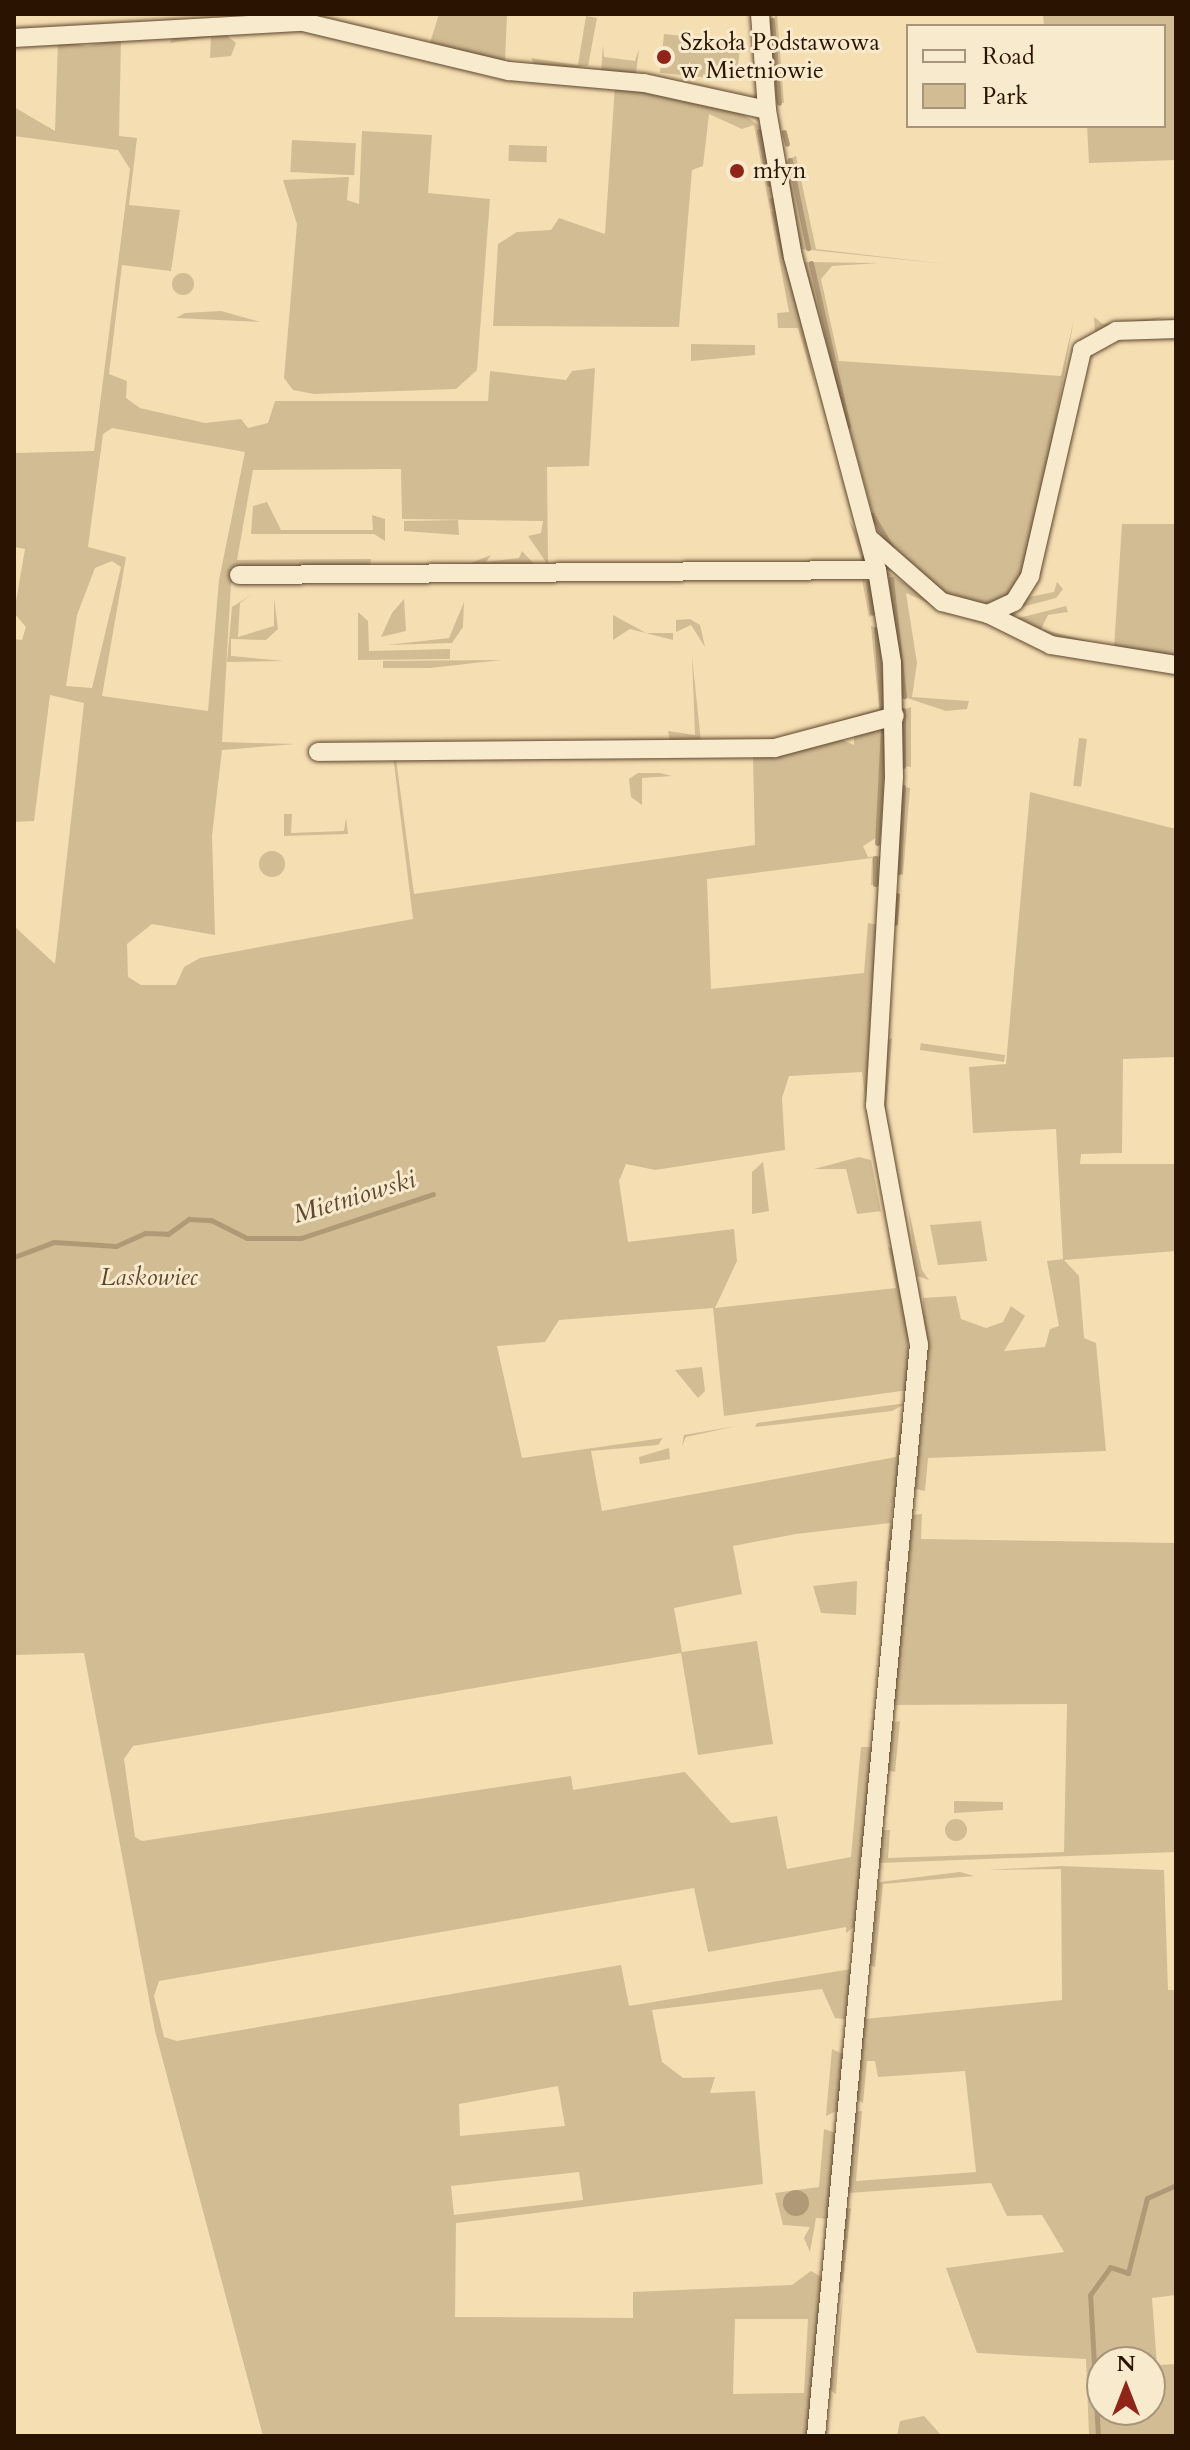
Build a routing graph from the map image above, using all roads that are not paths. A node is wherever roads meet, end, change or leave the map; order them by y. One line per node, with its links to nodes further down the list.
1 (760, 14): 3 (street)
2 (14, 38): 3 (street)
3 (767, 110): 5 (street)
4 (1176, 329): 8 (street)
5 (866, 534): 6 (street); 8 (street)
6 (877, 570): 7 (street); 10 (street)
7 (239, 575)
8 (988, 614): 9 (street)
9 (1176, 665)
10 (895, 716): 11 (street); 12 (street)
11 (318, 752)
12 (816, 2436)

